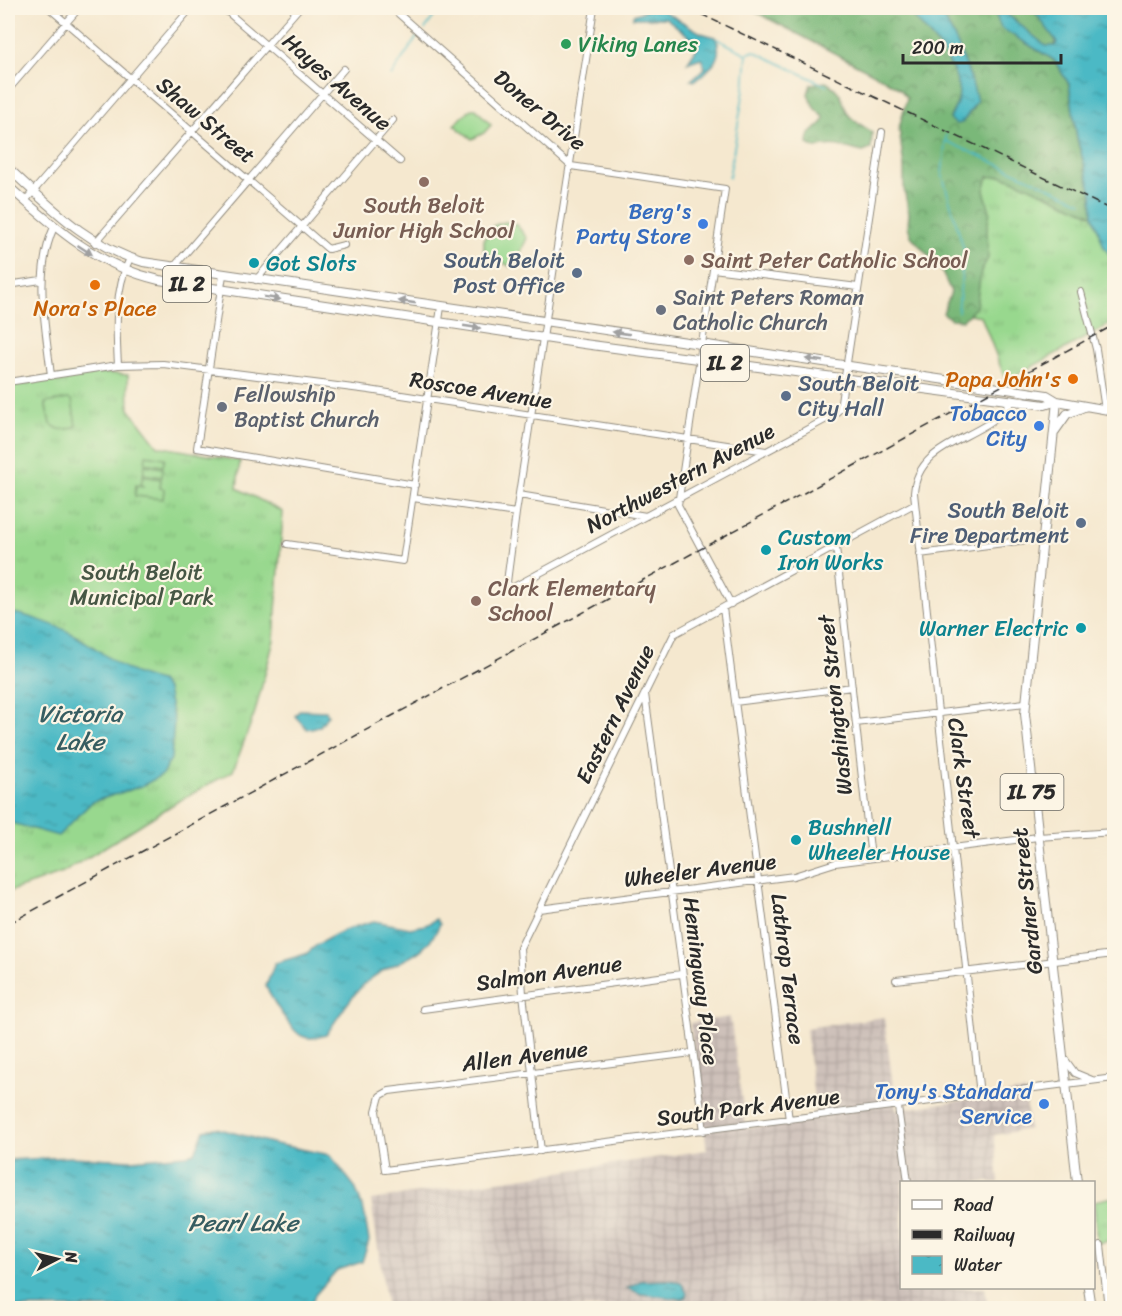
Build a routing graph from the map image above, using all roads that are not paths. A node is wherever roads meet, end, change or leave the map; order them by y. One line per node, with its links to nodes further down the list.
1 (49, 8): 8 (street, Shaw Street)
2 (79, 8): 8 (street)
3 (191, 8): 11 (street)
4 (223, 8): 9 (street, Hayes Avenue)
5 (299, 8): 9 (street)
6 (392, 8): 19 (street, Doner Drive)
7 (594, 8): 19 (street)
8 (66, 23): 11 (street, Shaw Street); 12 (street)
9 (266, 45): 13 (street, Hayes Avenue); 15 (street)
10 (344, 69): 13 (street)
11 (129, 78): 15 (street, Shaw Street); 23 (street)
12 (8, 90)
13 (322, 95): 17 (street, Hayes Avenue); 21 (street)
14 (393, 120): 17 (street)
15 (191, 130): 21 (street, Shaw Street); 27 (street)
16 (882, 132): 37 (street, Northwestern Avenue)
17 (376, 139): 18 (street, Hayes Avenue); 25 (street)
18 (400, 161)
19 (571, 166): 31 (street, Doner Drive); 42 (street)
20 (8, 168): 23 (main road, IL 2)
21 (248, 179): 25 (street, Shaw Street); 30 (street)
22 (8, 186): 24 (main road, IL 2)
23 (33, 191): 24 (street); 27 (main road, IL 2)
24 (25, 201): 26 (main road, IL 2)
25 (301, 226): 28 (street, Shaw Street); 35 (street)
26 (54, 227): 32 (main road, IL 2, one-way to 32); 34 (street)
27 (95, 243): 29 (main road, IL 2)
28 (344, 245)
29 (130, 258): 30 (main road, IL 2); 32 (street)
30 (173, 268): 33 (main road, IL 2)
31 (713, 269): 37 (street); 44 (street)
32 (124, 270): 38 (main road, IL 2); 46 (street)
33 (223, 275): 35 (main road, IL 2); 38 (street)
34 (41, 280): 36 (street); 49 (street)
35 (256, 280): 40 (main road, IL 2, one-way to 35)
36 (8, 285)
37 (858, 287): 47 (street, Northwestern Avenue)
38 (220, 290): 41 (main road, IL 2, one-way to 41); 48 (street)
39 (1081, 292): 56 (street)
40 (441, 307): 41 (street); 42 (main road, IL 2)
41 (438, 322): 43 (main road, IL 2, one-way to 43); 52 (street)
42 (546, 322): 43 (street); 44 (main road, IL 2, one-way to 42)
43 (543, 338): 45 (main road, IL 2); 58 (street)
44 (702, 344): 45 (street); 47 (main road, IL 2, one-way to 44)
45 (700, 360): 50 (main road, IL 2); 60 (street)
46 (118, 365): 48 (street, Roscoe Avenue); 49 (street, Roscoe Avenue)
47 (848, 365): 50 (street, Northwestern Avenue); 54 (main road, IL 2)
48 (209, 370): 52 (street, Roscoe Avenue); 62 (street)
49 (51, 376): 51 (street, Roscoe Avenue)
50 (846, 381): 53 (main road, IL 2); 61 (street, Northwestern Avenue)
51 (8, 382)
52 (428, 400): 58 (street, Roscoe Avenue); 62 (street)
53 (1013, 401): 54 (main road, IL 2); 66 (street, Clark Street)
54 (1057, 401): 55 (main road, IL 2); 59 (main road, Gardner Street / IL 75)
55 (1086, 406): 56 (main road, IL 2); 59 (main road)
56 (1105, 410): 57 (main road, IL 2)
57 (1114, 411)
58 (531, 417): 60 (street, Roscoe Avenue); 63 (street)
59 (1054, 432): 69 (main road, Gardner Street / IL 75)
60 (689, 441): 61 (street, Roscoe Avenue); 65 (street)
61 (766, 451): 65 (street, Northwestern Avenue)
62 (415, 485): 64 (street)
63 (519, 495): 67 (street); 68 (street)
64 (413, 498): 67 (street); 70 (street)
65 (679, 500): 68 (street, Northwestern Avenue); 73 (street)
66 (914, 504): 71 (street, Eastern Avenue); 72 (street, Clark Street)
67 (516, 513): 68 (street, Northwestern Avenue)
68 (646, 516)
69 (1042, 538): 72 (street); 78 (main road, Gardner Street / IL 75)
70 (287, 544)
71 (836, 547): 73 (street, Eastern Avenue); 75 (street, Washington Street)
72 (920, 554): 79 (street, Clark Street)
73 (730, 604): 74 (street, Eastern Avenue)
74 (723, 608): 76 (street, Eastern Avenue); 77 (street, Lathrop Terrace)
75 (852, 687): 77 (street); 80 (street, Washington Street)
76 (645, 694): 86 (street, Hemingway Place); 87 (street, Eastern Avenue)
77 (735, 702): 85 (street, Lathrop Terrace)
78 (1025, 703): 79 (street); 82 (main road, Gardner Street / IL 75)
79 (937, 713): 80 (street); 83 (street, Clark Street)
80 (856, 723): 84 (street, Washington Street)
81 (1114, 832): 82 (street, Wheeler Avenue)
82 (1038, 837): 83 (street, Wheeler Avenue); 89 (main road, Gardner Street / IL 75)
83 (955, 848): 84 (street, Wheeler Avenue); 90 (street, Clark Street)
84 (871, 858): 85 (street, Wheeler Avenue)
85 (759, 881): 86 (street, Wheeler Avenue); 103 (street, Lathrop Terrace)
86 (672, 893): 87 (street, Wheeler Avenue); 91 (street, Hemingway Place)
87 (539, 909): 93 (street, Eastern Avenue)
88 (1114, 954): 89 (street)
89 (1052, 961): 90 (street); 96 (main road, Gardner Street / IL 75)
90 (968, 970): 92 (street); 101 (street, Clark Street)
91 (681, 974): 93 (street, Salmon Avenue); 95 (street, Hemingway Place)
92 (896, 980)
93 (523, 994): 94 (street, Salmon Avenue); 97 (street)
94 (423, 1009)
95 (692, 1053): 97 (street, Allen Avenue); 104 (street, Hemingway Place)
96 (1062, 1054): 99 (street); 100 (main road, Gardner Street / IL 75)
97 (533, 1074): 105 (street); 106 (street, Allen Avenue)
98 (1114, 1078): 99 (street, South Park Avenue)
99 (1093, 1081): 100 (street, South Park Avenue)
100 (1065, 1084): 101 (street, South Park Avenue); 108 (main road, Gardner Street / IL 75)
101 (980, 1095): 102 (street, South Park Avenue)
102 (898, 1107): 103 (street, South Park Avenue); 107 (street)
103 (789, 1120): 104 (street, South Park Avenue)
104 (704, 1131): 105 (street, South Park Avenue)
105 (541, 1151): 106 (street, South Park Avenue)
106 (385, 1170)
107 (908, 1181)
108 (1077, 1181)
109 (1101, 1245): 112 (street)
110 (1088, 1289): 111 (main road)
111 (1091, 1308)
112 (1108, 1308)

